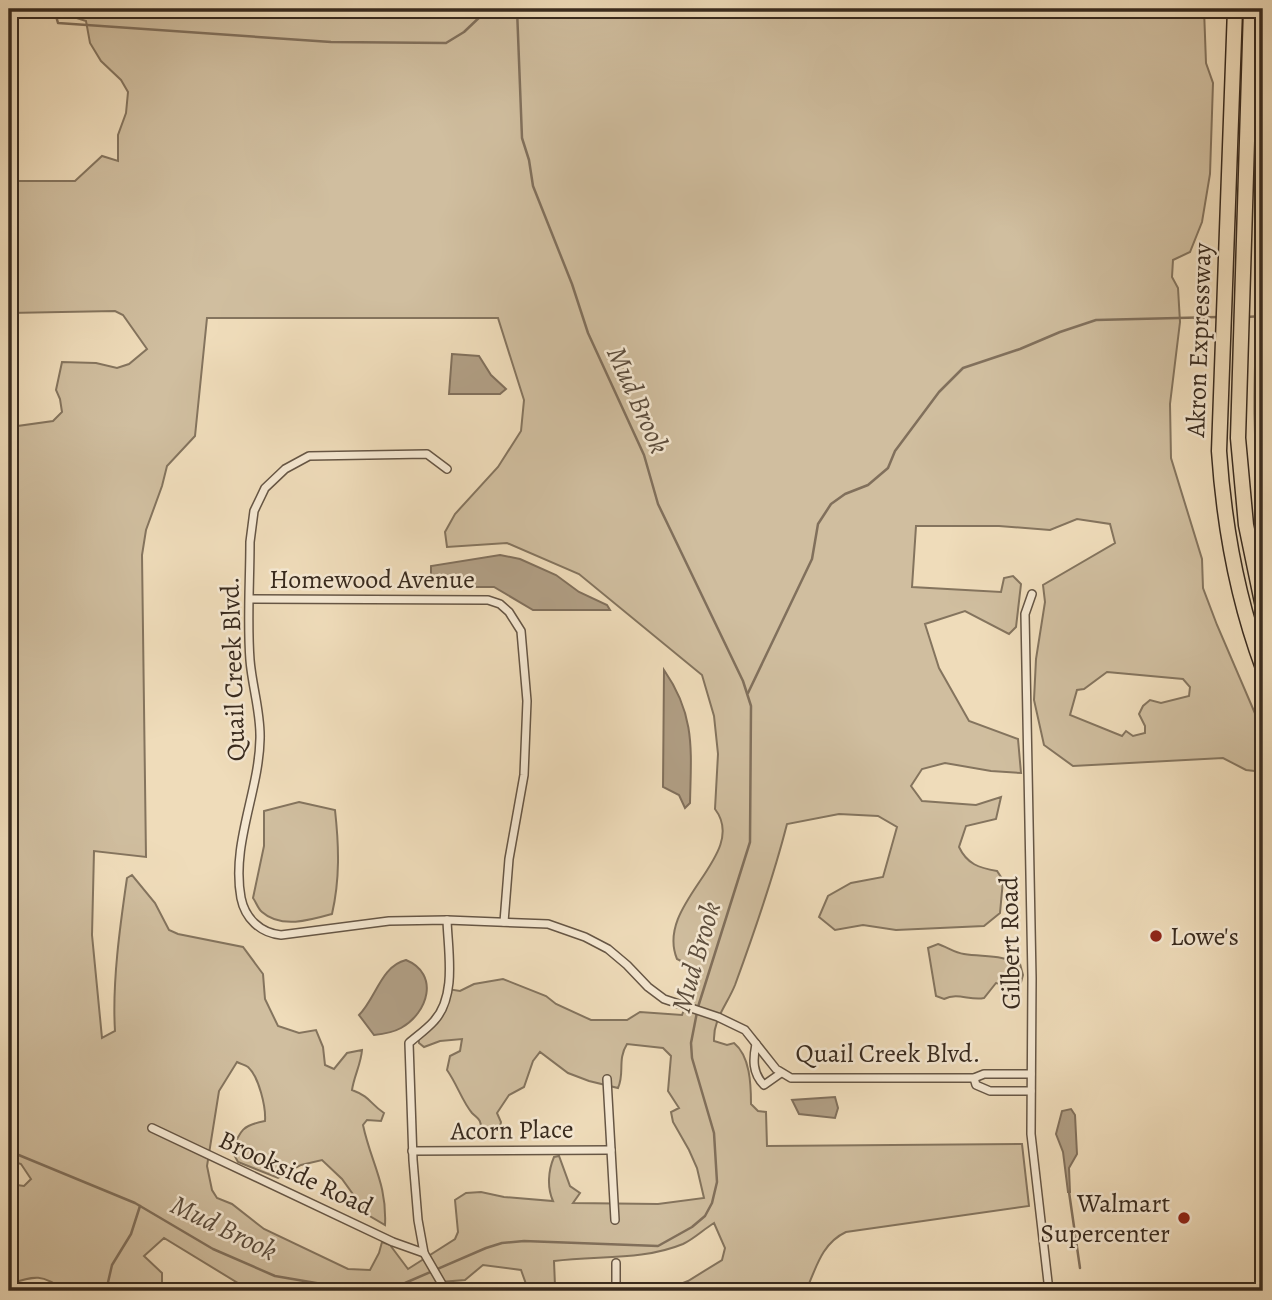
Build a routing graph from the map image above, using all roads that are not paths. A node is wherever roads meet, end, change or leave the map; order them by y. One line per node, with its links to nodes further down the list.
1 (1235, 9): 7 (highway, Akron Expressway)
2 (1251, 9): 6 (highway, Akron Expressway)
3 (447, 470): 5 (street, Quail Creek Blvd.)
4 (1032, 594): 12 (street, Gilbert Road)
5 (250, 599): 8 (street, Quail Creek Blvd.); 9 (street, Homewood Avenue)
6 (1263, 607)
7 (1263, 668)
8 (447, 920): 9 (street, Quail Creek Blvd.); 18 (street)
9 (504, 922): 10 (street, Quail Creek Blvd.)
10 (756, 1044): 11 (street, Quail Creek Blvd.); 11 (street)
11 (781, 1073): 13 (street, Quail Creek Blvd.)
12 (1031, 1073): 13 (street, Quail Creek Blvd.); 15 (street, Gilbert Road)
13 (974, 1078): 15 (street)
14 (607, 1079): 17 (street)
15 (1031, 1091): 24 (street, Gilbert Road)
16 (152, 1128): 20 (street, Brookside Road)
17 (611, 1150): 18 (street, Acorn Place); 19 (street)
18 (412, 1151): 20 (street)
19 (615, 1220)
20 (425, 1256): 22 (street)
21 (616, 1263): 23 (street)
22 (446, 1291)
23 (616, 1291)
24 (1049, 1291)

